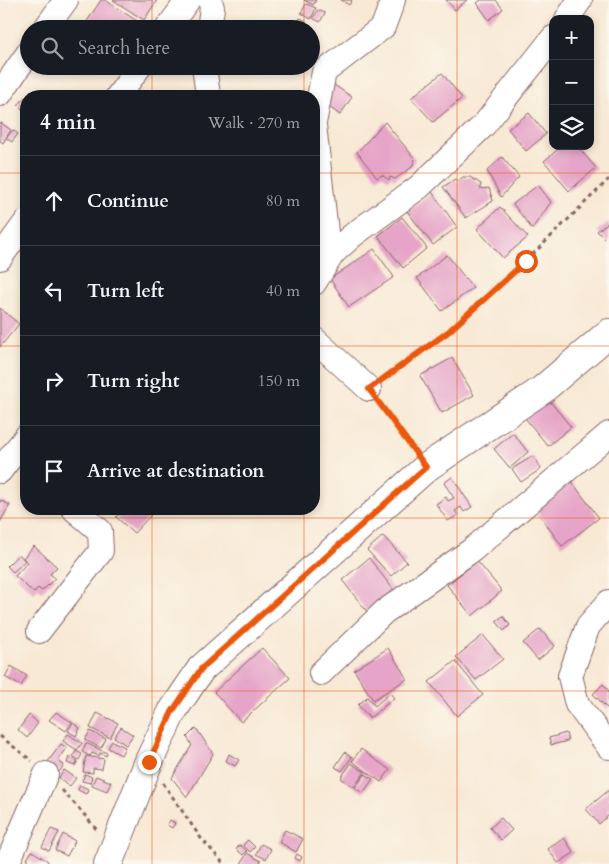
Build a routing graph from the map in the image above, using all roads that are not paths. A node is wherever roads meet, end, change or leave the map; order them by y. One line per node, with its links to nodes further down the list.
1 (66, 0): 7 (street)
2 (188, 0): 8 (street)
3 (210, 0): 9 (street)
4 (393, 0): 16 (street)
5 (580, 0): 6 (street)
6 (570, 15)
7 (52, 20)
8 (174, 20)
9 (210, 20)
10 (549, 43): 21 (street)
11 (20, 65): 17 (street)
12 (133, 75): 14 (street)
13 (205, 75): 15 (street)
14 (122, 90)
15 (207, 90)
16 (320, 93)
17 (0, 94)
18 (320, 178): 21 (street)
19 (20, 230): 20 (street)
20 (0, 258)
21 (329, 260): 22 (street)
22 (320, 274)
23 (609, 334): 35 (main road)
24 (320, 344): 25 (street)
25 (369, 389)
26 (609, 434): 32 (street)
27 (20, 449): 28 (street)
28 (12, 465)
29 (81, 515): 31 (street)
30 (609, 602): 33 (street)
31 (39, 631)
32 (321, 673)
33 (609, 747)
34 (46, 774): 36 (street)
35 (111, 860)
36 (7, 864)

